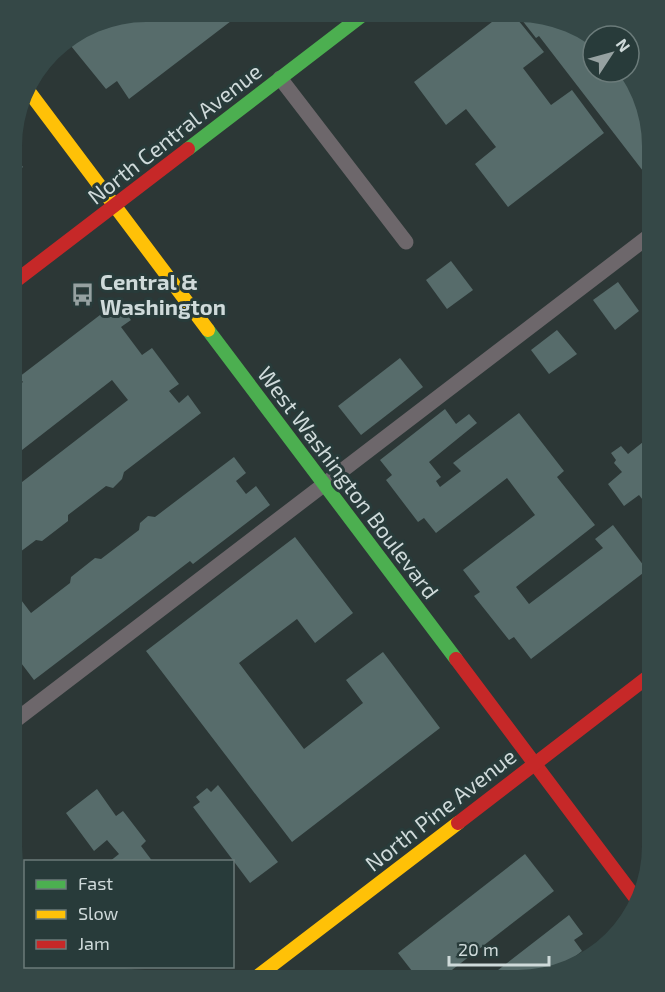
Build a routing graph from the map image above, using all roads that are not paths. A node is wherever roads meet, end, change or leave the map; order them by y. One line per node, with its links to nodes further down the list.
1 (352, 22): 2 (street, North Central Avenue)
2 (280, 78): 4 (street, North Central Avenue); 6 (lane)
3 (33, 97): 4 (street, West Washington Boulevard)
4 (115, 205): 7 (street, North Central Avenue); 8 (street, West Washington Boulevard)
5 (642, 241): 8 (lane)
6 (406, 242)
7 (22, 276)
8 (324, 483): 10 (lane); 11 (street, West Washington Boulevard)
9 (642, 681): 11 (street, North Pine Avenue)
10 (22, 715)
11 (535, 763): 12 (street, West Washington Boulevard); 13 (street, North Pine Avenue)
12 (632, 894)
13 (266, 970)

